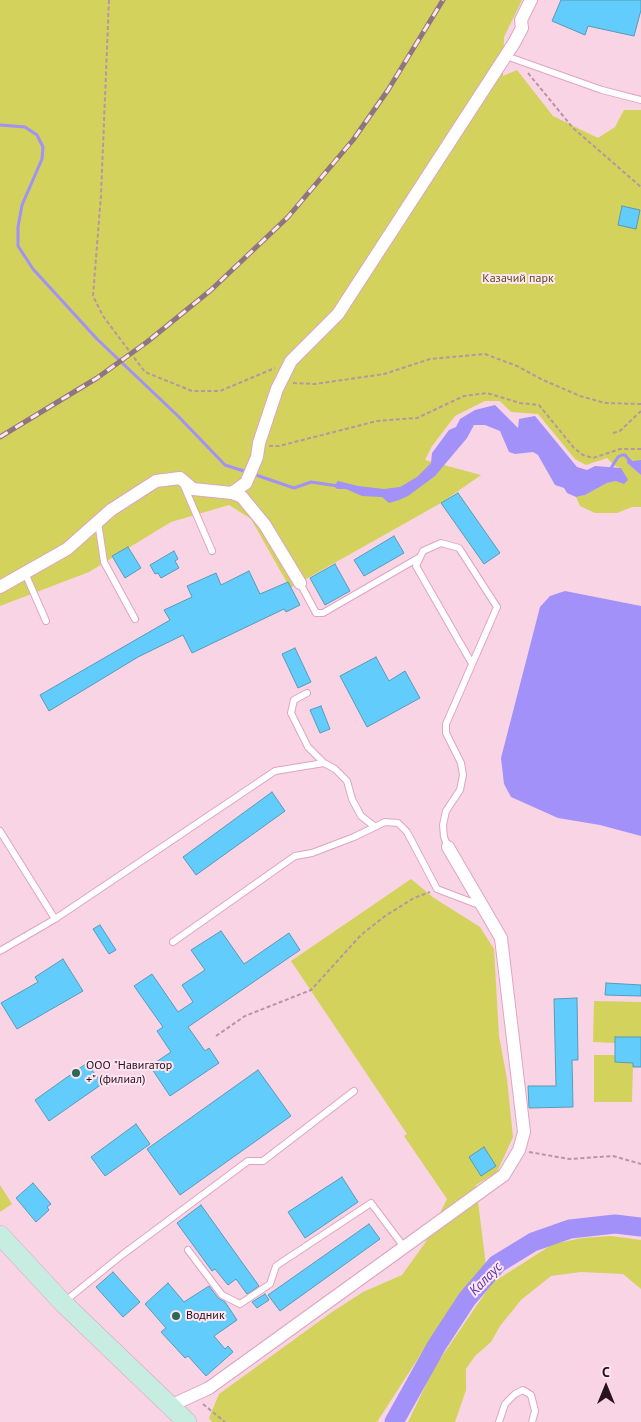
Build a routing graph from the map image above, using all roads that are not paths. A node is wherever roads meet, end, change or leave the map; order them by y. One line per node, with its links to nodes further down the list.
1 (531, 0): 2 (street)
2 (506, 56): 3 (lane); 5 (street)
3 (641, 100)
4 (180, 478): 5 (street); 6 (street); 7 (lane)
5 (232, 493): 10 (street)
6 (98, 522): 9 (street); 12 (lane)
7 (212, 551)
8 (420, 557): 10 (lane); 14 (lane); 14 (lane)
9 (25, 573): 11 (street); 13 (lane)
10 (300, 583)
11 (0, 587)
12 (135, 619)
13 (46, 621)
14 (471, 662): 19 (lane)
15 (307, 693): 16 (lane)
16 (324, 763): 17 (lane); 21 (lane)
17 (374, 826): 20 (lane); 22 (lane)
18 (0, 830): 21 (lane)
19 (448, 847): 20 (street)
20 (481, 906): 26 (street)
21 (55, 919): 23 (lane)
22 (173, 942)
23 (0, 951)
24 (354, 1090): 28 (lane)
25 (0, 1235): 28 (main road)
26 (404, 1247): 27 (lane); 29 (street)
27 (188, 1250)
28 (63, 1303): 29 (main road)
29 (170, 1406): 30 (main road)
30 (186, 1422)
31 (499, 1422): 32 (lane)
32 (532, 1422)

